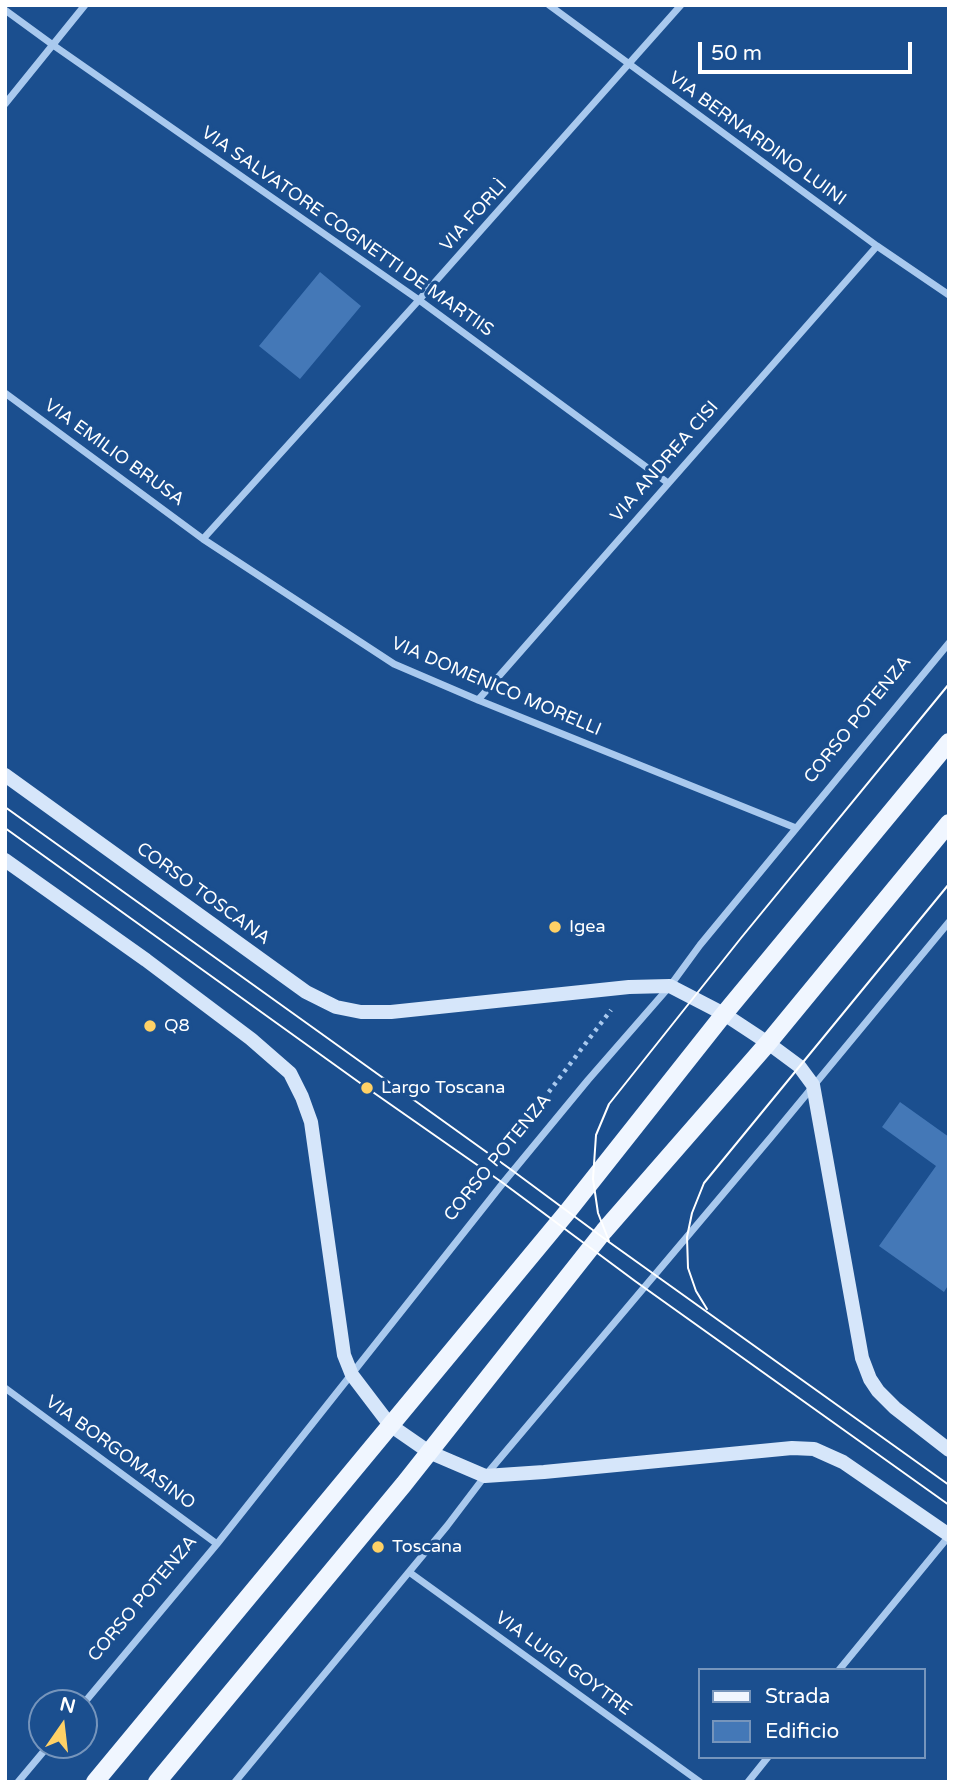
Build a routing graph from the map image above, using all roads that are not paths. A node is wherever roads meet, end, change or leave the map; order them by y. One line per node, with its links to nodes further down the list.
1 (85, 5): 5 (street)
2 (548, 5): 6 (street, VIA BERNARDINO LUINI)
3 (681, 5): 6 (street, VIA FORLÌ)
4 (5, 10): 5 (street, VIA SALVATORE COGNETTI DE MARTIIS)
5 (53, 45): 7 (street); 10 (street, VIA SALVATORE COGNETTI DE MARTIIS)
6 (630, 65): 8 (street, VIA BERNARDINO LUINI); 10 (street, VIA FORLÌ)
7 (5, 104)
8 (877, 246): 9 (street, VIA BERNARDINO LUINI); 12 (street, VIA ANDREA CISI)
9 (949, 295)
10 (419, 300): 12 (street, VIA SALVATORE COGNETTI DE MARTIIS); 13 (street, VIA FORLÌ)
11 (5, 393): 13 (street, VIA EMILIO BRUSA)
12 (668, 483): 15 (street, VIA ANDREA CISI)
13 (203, 538): 15 (street, VIA DOMENICO MORELLI)
14 (949, 643): 19 (street, CORSO POTENZA)
15 (478, 700): 19 (street, VIA DOMENICO MORELLI)
16 (949, 743): 23 (main road)
17 (5, 775): 22 (street, CORSO TOSCANA)
18 (949, 822): 24 (main road)
19 (796, 828): 22 (street, CORSO POTENZA)
20 (5, 860): 26 (street)
21 (949, 922): 25 (street)
22 (670, 986): 23 (street); 26 (street, CORSO POTENZA)
23 (724, 1014): 24 (street); 28 (main road)
24 (768, 1043): 25 (street); 30 (main road)
25 (813, 1085): 29 (street); 31 (street)
26 (352, 1375): 28 (street); 33 (street, CORSO POTENZA)
27 (5, 1388): 33 (street, VIA BORGOMASINO)
28 (390, 1425): 30 (street); 40 (main road)
29 (949, 1450)
30 (429, 1452): 31 (street); 41 (main road)
31 (485, 1476): 32 (street); 34 (street)
32 (949, 1535): 35 (street)
33 (217, 1544): 36 (street, CORSO POTENZA)
34 (409, 1572): 42 (street); 43 (street, VIA LUIGI GOYTRE)
35 (841, 1668)
36 (96, 1689)
37 (37, 1759): 39 (street)
38 (766, 1759): 44 (street)
39 (18, 1782)
40 (95, 1782)
41 (157, 1782)
42 (235, 1782)
43 (700, 1782)
44 (748, 1782)

